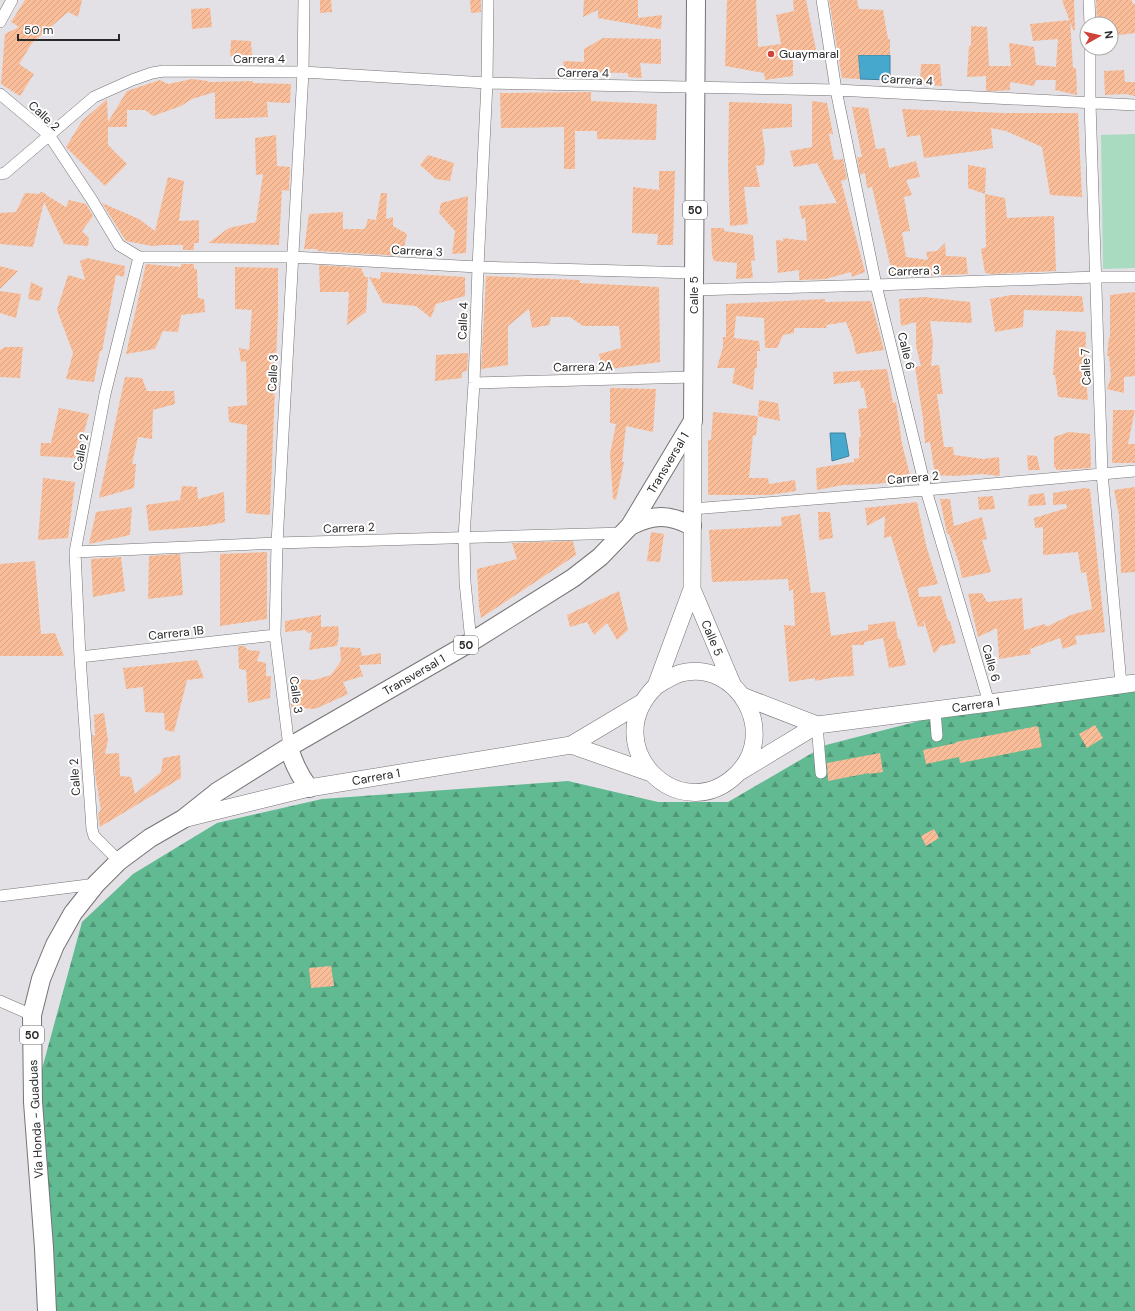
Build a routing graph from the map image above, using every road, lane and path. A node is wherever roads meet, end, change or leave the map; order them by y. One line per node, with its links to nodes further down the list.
1 (12, 0): 8 (street)
2 (304, 0): 10 (street, Calle 3)
3 (488, 0): 11 (street, Calle 4)
4 (696, 0): 12 (highway, Calle 5 / 50)
5 (822, 0): 13 (street, Calle 6)
6 (1089, 0): 7 (street)
7 (1090, 16)
8 (0, 22)
9 (1090, 56): 15 (street, Calle 7)
10 (303, 72): 11 (street, Carrera 4); 17 (street, Carrera 4); 20 (street, Calle 3)
11 (487, 83): 12 (street, Carrera 4); 21 (street, Calle 4)
12 (696, 88): 13 (street, Carrera 4); 24 (highway, Calle 5 / 50)
13 (836, 90): 15 (street, Carrera 4); 25 (street, Calle 6)
14 (0, 94): 17 (street, Calle 2)
15 (1090, 103): 16 (street, Carrera 4); 22 (street, Calle 7)
16 (1135, 105)
17 (49, 136): 18 (street, Carrera 4); 19 (street, Calle 2)
18 (0, 174)
19 (139, 257): 20 (street, Carrera 3); 36 (street, Calle 2)
20 (292, 257): 21 (street, Carrera 3); 35 (street, Calle 3)
21 (478, 267): 24 (street, Carrera 3); 27 (street, Calle 4)
22 (1096, 276): 23 (street, Carrera 3); 25 (street, Carrera 3); 30 (street, Calle 7)
23 (1135, 277)
24 (694, 282): 25 (street, Carrera 3); 26 (highway, Calle 5 / 50)
25 (876, 285): 31 (street, Calle 6)
26 (693, 378): 27 (street, Carrera 2A); 28 (highway, Calle 5 / 50)
27 (474, 383): 34 (street, Calle 4)
28 (693, 421): 32 (main road, Calle 5 / 50); 33 (highway, Transversal 1 / 50)
29 (1135, 471): 30 (street, Carrera 2)
30 (1102, 473): 31 (street, Carrera 2); 41 (street, Calle 7)
31 (926, 490): 32 (street, Carrera 2); 45 (street, Calle 6)
32 (692, 517): 33 (highway, Transversal 1); 37 (main road, Calle 5 / 50)
33 (627, 530): 34 (street, Carrera 2); 39 (highway, Transversal 1 / 50)
34 (464, 537): 35 (street, Carrera 2); 39 (street, Calle 4)
35 (277, 543): 36 (street, Carrera 2); 38 (street, Calle 3)
36 (75, 552): 40 (street, Calle 2)
37 (692, 589): 42 (main road, Calle 5 / 50); 43 (main road, Calle 5 / 50)
38 (275, 635): 40 (street, Carrera 1B); 50 (street, Calle 3)
39 (471, 642): 50 (highway, Transversal 1 / 50)
40 (80, 657): 56 (street, Calle 2)
41 (1128, 683): 45 (main road, Carrera 1)
42 (656, 686): 43 (main road, 50); 44 (main road, 50)
43 (738, 691): 47 (main road, Carrera 1); 52 (main road, 50)
44 (643, 702): 49 (main road, Carrera 1 / 50); 51 (main road, 50)
45 (989, 703): 46 (main road, Carrera 1)
46 (935, 710): 47 (main road, Carrera 1); 48 (street)
47 (817, 725): 52 (main road, Carrera 1); 53 (street)
48 (936, 736)
49 (571, 745): 51 (main road, Carrera 1 / 50); 54 (main road, Carrera 1 / 50)
50 (289, 747): 54 (highway); 55 (highway, Transversal 1 / 50)
51 (651, 773): 52 (main road, 50)
52 (738, 773)
53 (821, 774)
54 (310, 788): 55 (main road, Carrera 1 / 50)
55 (183, 819): 56 (highway, Vía Honda - Guaduas / 50)
56 (119, 861): 57 (highway, Vía Honda - Guaduas / 50)
57 (96, 884): 58 (street); 60 (highway, Vía Honda - Guaduas / 50)
58 (0, 896)
59 (0, 1001): 60 (street)
60 (32, 1015): 61 (highway, Vía Honda - Guaduas / 50)
61 (47, 1311)

